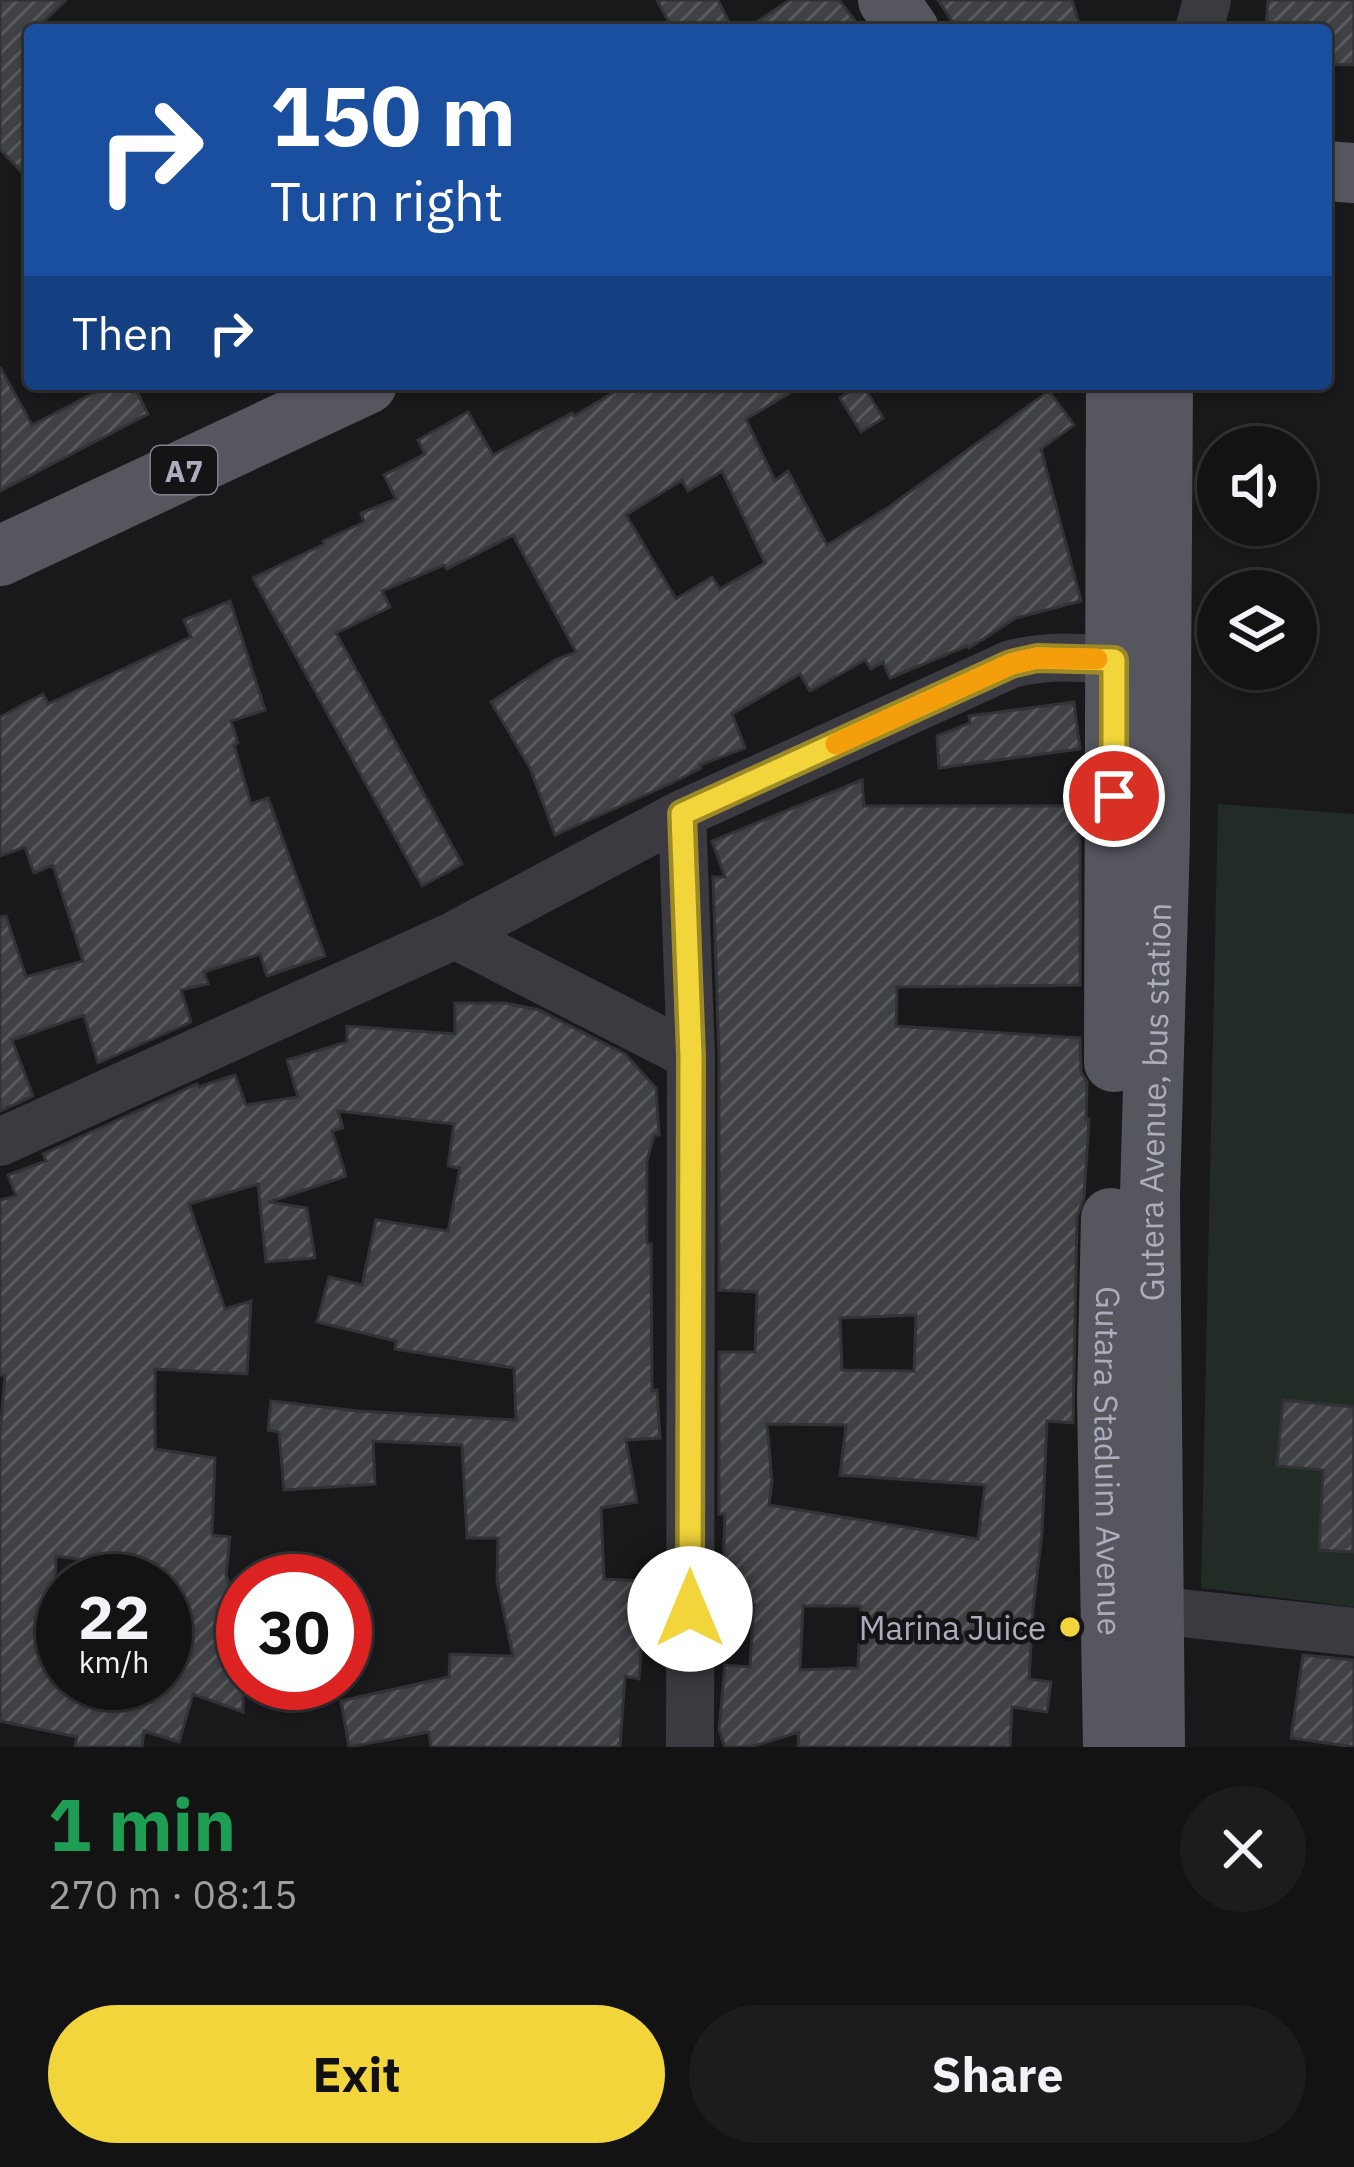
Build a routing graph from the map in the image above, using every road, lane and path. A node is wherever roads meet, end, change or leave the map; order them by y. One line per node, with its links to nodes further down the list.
1 (355, 390): 4 (main road, A7)
2 (1116, 390): 5 (main road, Gutara Staduim Avenue)
3 (1161, 390): 5 (main road, Gutera Avenue, bus station)
4 (0, 556)
5 (1137, 666): 6 (street); 10 (main road, Gutera Avenue, bus station); 13 (main road, Gutara Staduim Avenue)
6 (682, 814): 7 (street); 8 (street)
7 (455, 935): 8 (street); 9 (street)
8 (691, 1056): 12 (street)
9 (0, 1142)
10 (1154, 1610): 11 (street); 14 (main road, Gutera Avenue, bus station)
11 (1354, 1632)
12 (690, 1747)
13 (1113, 1747)
14 (1155, 1747)

